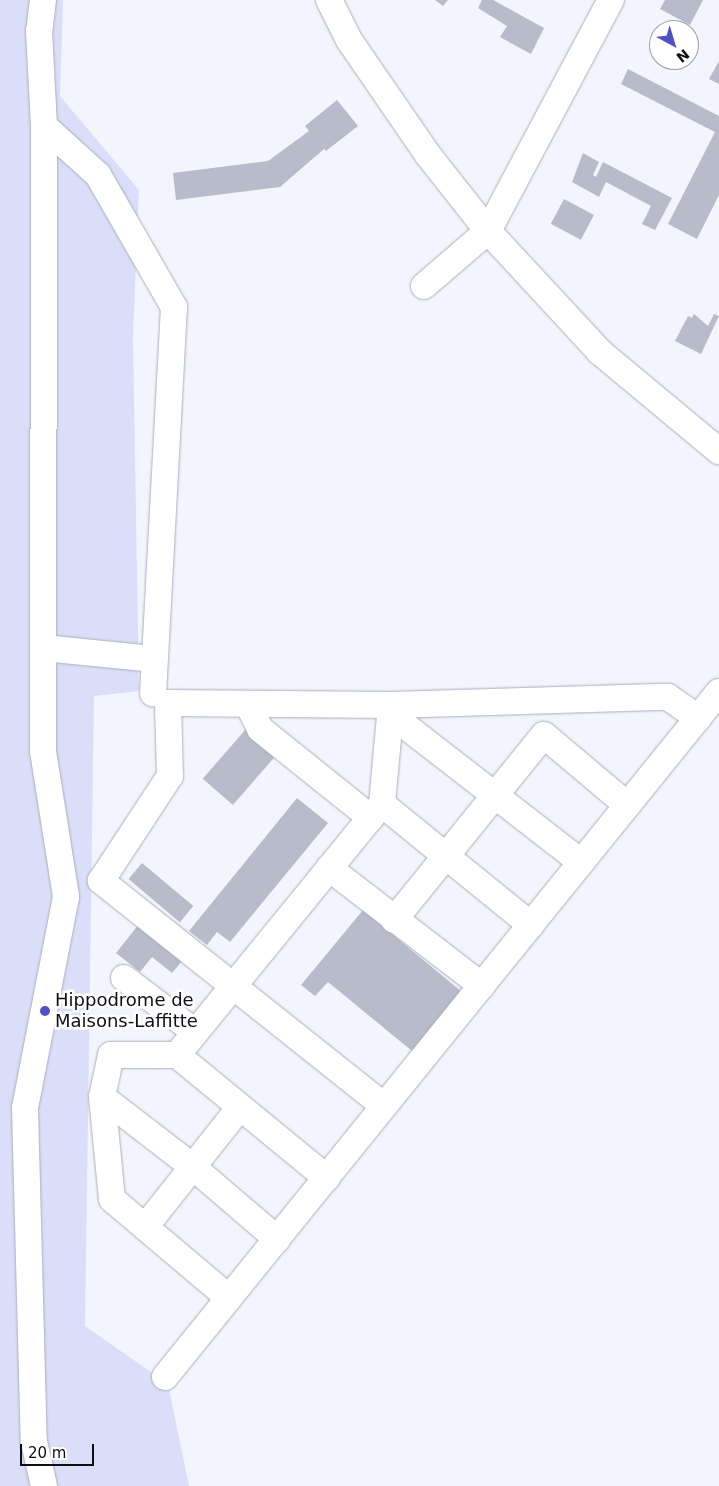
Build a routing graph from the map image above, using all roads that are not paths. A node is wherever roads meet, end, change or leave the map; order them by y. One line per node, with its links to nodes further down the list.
1 (42, 0): 4 (street)
2 (329, 0): 5 (street)
3 (611, 0): 5 (street)
4 (44, 126): 8 (street); 9 (street)
5 (488, 231): 6 (street); 7 (street)
6 (424, 286)
7 (719, 450)
8 (44, 648): 9 (street); 39 (street)
9 (154, 659): 11 (street)
10 (719, 692): 15 (street)
11 (153, 693)
12 (541, 701): 14 (street); 15 (street); 16 (street)
13 (248, 704): 14 (street); 19 (street); 26 (street)
14 (390, 709): 17 (street); 19 (street)
15 (698, 718): 18 (street)
16 (544, 735): 17 (street); 18 (street)
17 (494, 796): 20 (street); 21 (street)
18 (627, 805): 21 (street)
19 (377, 811): 20 (street); 22 (street)
20 (446, 856): 23 (street); 24 (street)
21 (581, 862): 24 (street)
22 (329, 868): 23 (street); 26 (street)
23 (394, 920): 27 (street)
24 (531, 925): 27 (street)
25 (124, 978): 28 (street)
26 (232, 986): 28 (street); 31 (street)
27 (482, 986): 31 (street)
28 (196, 1032): 29 (street)
29 (177, 1055): 30 (street); 32 (street)
30 (102, 1097): 33 (street); 35 (street)
31 (384, 1106): 34 (street)
32 (240, 1107): 33 (street); 34 (street)
33 (193, 1167): 35 (street); 36 (street)
34 (326, 1178): 36 (street)
35 (145, 1227): 37 (street)
36 (277, 1239): 37 (street)
37 (229, 1298): 38 (street)
38 (165, 1377)
39 (44, 1486)

